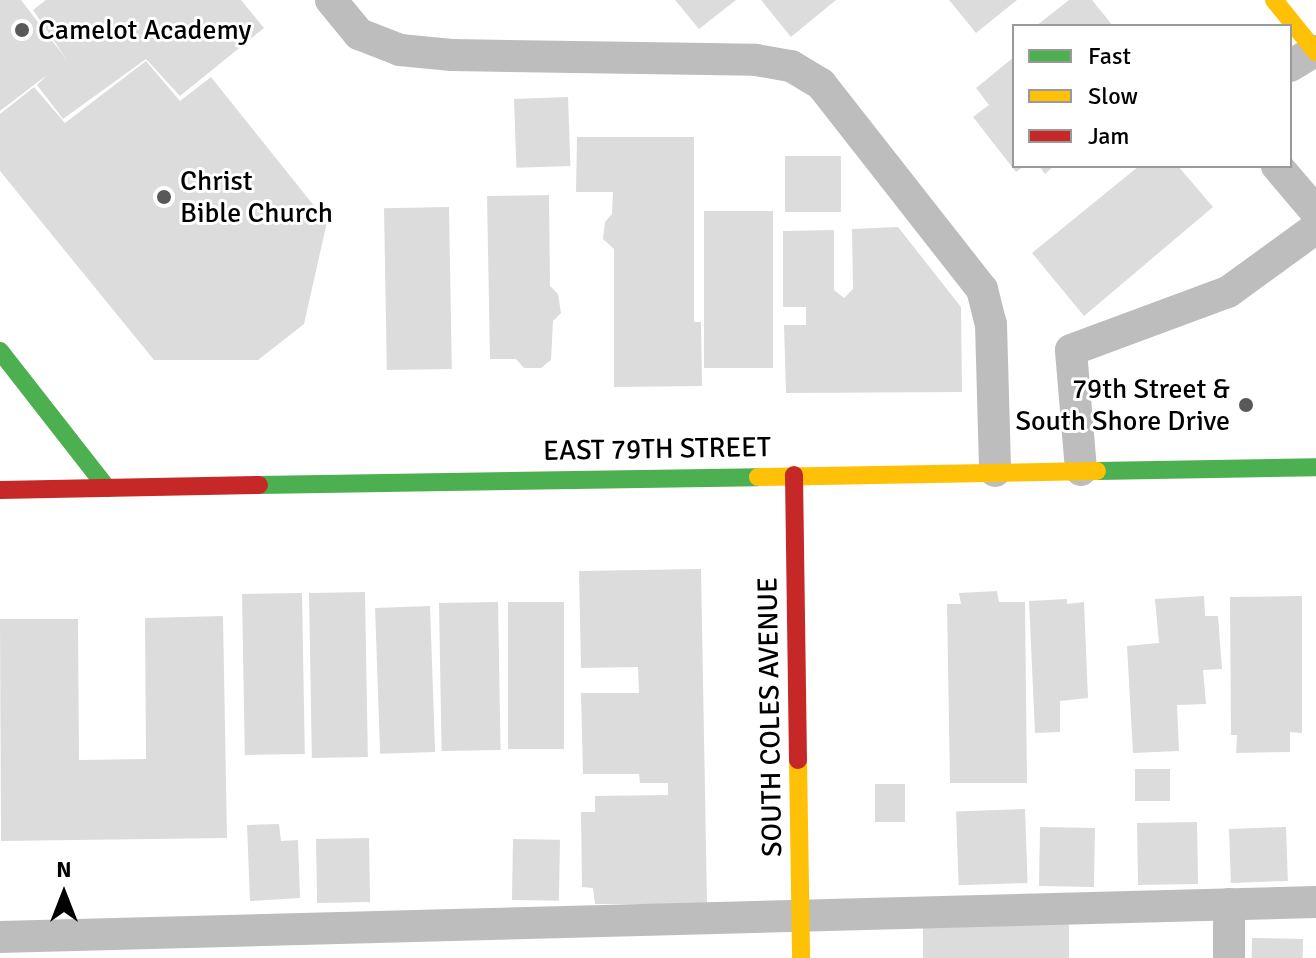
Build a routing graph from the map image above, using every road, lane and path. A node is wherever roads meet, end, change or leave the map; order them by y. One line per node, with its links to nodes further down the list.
1 (331, 0): 11 (lane)
2 (1274, 0): 3 (main road)
3 (1316, 52): 4 (lane)
4 (1292, 65)
5 (1279, 168): 6 (lane)
6 (1316, 212)
7 (1316, 228): 10 (lane)
8 (0, 351): 13 (main road)
9 (1316, 467): 10 (main road, EAST 79TH STREET)
10 (1081, 470): 11 (main road, EAST 79TH STREET)
11 (995, 471): 12 (main road, EAST 79TH STREET)
12 (794, 475): 13 (main road, EAST 79TH STREET); 17 (main road, SOUTH COLES AVENUE)
13 (107, 488): 14 (main road, EAST 79TH STREET)
14 (0, 490)
15 (1316, 902): 16 (lane)
16 (1229, 904): 17 (lane); 20 (lane)
17 (801, 916): 18 (lane); 19 (main road, SOUTH COLES AVENUE)
18 (0, 937)
19 (801, 958)
20 (1229, 958)

